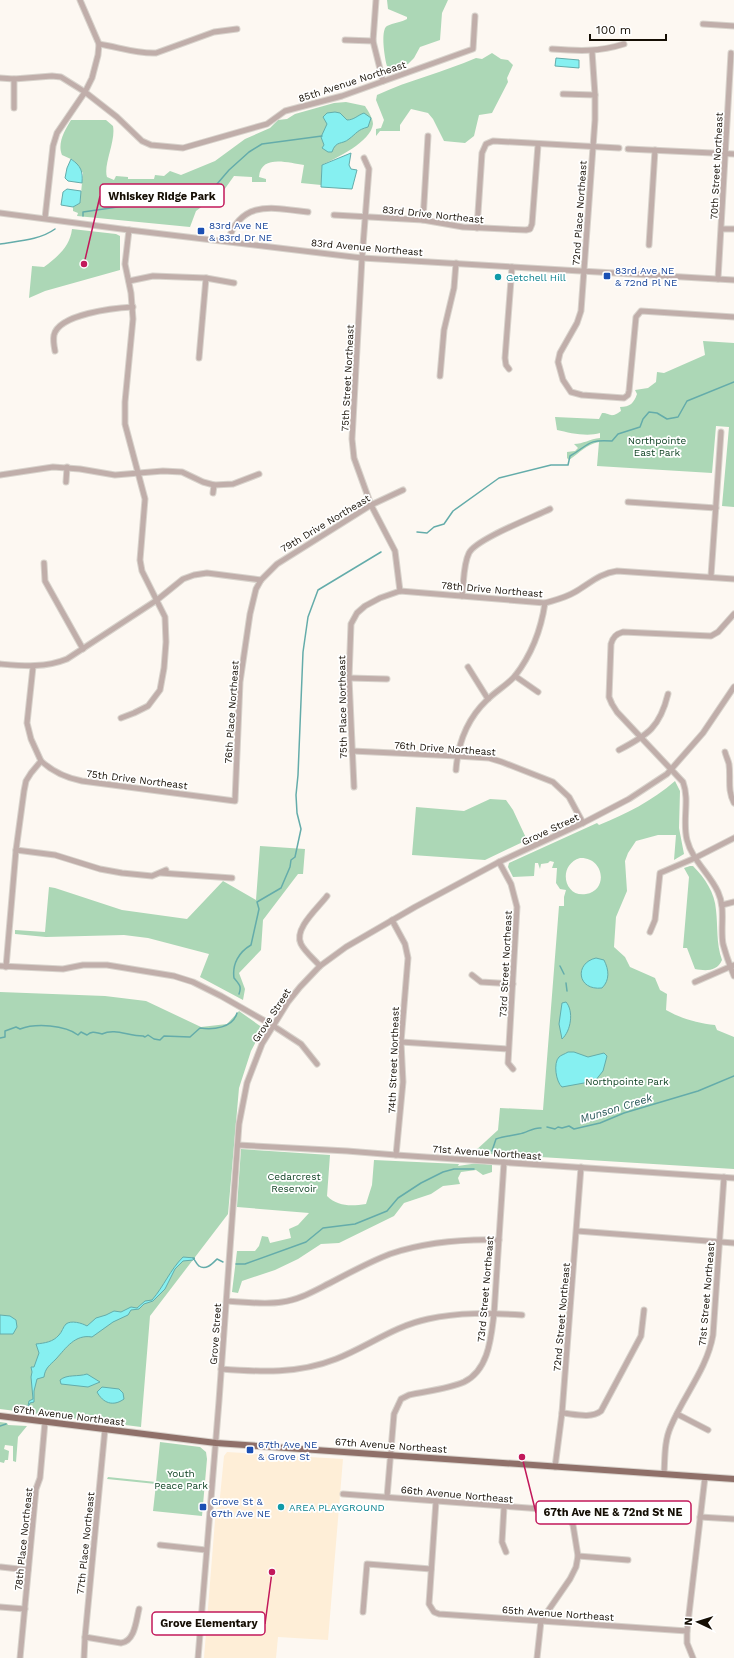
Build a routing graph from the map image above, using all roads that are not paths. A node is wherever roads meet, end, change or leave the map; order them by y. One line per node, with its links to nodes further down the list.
1 (80, 0): 9 (street)
2 (376, 0): 8 (street)
3 (475, 16): 16 (street, 85th Avenue Northeast)
4 (703, 24): 5 (street)
5 (734, 26)
6 (237, 29): 9 (street)
7 (345, 40): 8 (street)
8 (373, 41): 16 (street)
9 (99, 44): 18 (street)
10 (624, 44): 12 (street)
11 (552, 49): 12 (street)
12 (592, 52): 20 (street, 72nd Place Northeast)
13 (731, 53): 17 (street, 70th Street Northeast)
14 (0, 78): 15 (street, 85th Avenue Northeast)
15 (14, 79): 18 (street, 85th Avenue Northeast); 21 (street)
16 (383, 81): 18 (street, 85th Avenue Northeast)
17 (732, 84): 28 (street, 70th Street Northeast)
18 (85, 92): 35 (street)
19 (563, 94): 20 (street)
20 (595, 95): 24 (street, 72nd Place Northeast)
21 (14, 108)
22 (428, 136): 36 (street)
23 (538, 145): 24 (street); 37 (street); 37 (street, 83rd Drive Northeast)
24 (594, 146): 25 (street); 46 (street, 72nd Place Northeast)
25 (619, 148)
26 (628, 149): 27 (street)
27 (655, 150): 28 (street); 42 (street)
28 (726, 154): 29 (street); 38 (street, 70th Street Northeast)
29 (734, 154)
30 (364, 158): 34 (street, 75th Street Northeast)
31 (308, 212): 41 (street)
32 (0, 213): 35 (street, 83rd Avenue Northeast)
33 (334, 215): 34 (street, 83rd Drive Northeast)
34 (366, 217): 36 (street, 83rd Drive Northeast); 43 (street, 75th Street Northeast)
35 (45, 218): 40 (street, 83rd Avenue Northeast)
36 (423, 220): 37 (street, 83rd Drive Northeast)
37 (477, 228)
38 (722, 229): 39 (street); 48 (street, 70th Street Northeast)
39 (734, 229)
40 (129, 230): 41 (street, 83rd Avenue Northeast); 50 (street)
41 (228, 241): 43 (street, 83rd Avenue Northeast)
42 (649, 245)
43 (362, 258): 44 (street, 83rd Avenue Northeast); 68 (street, 75th Street Northeast)
44 (456, 263): 45 (street, 83rd Avenue Northeast); 57 (street)
45 (512, 267): 46 (street, 83rd Avenue Northeast); 56 (street)
46 (584, 272): 48 (street, 83rd Avenue Northeast); 53 (street, 72nd Place Northeast)
47 (206, 278): 50 (street); 51 (street); 55 (street)
48 (718, 279): 49 (street, 83rd Avenue Northeast)
49 (734, 280)
50 (128, 281): 52 (street)
51 (234, 283)
52 (133, 307): 54 (street); 60 (street)
53 (734, 317)
54 (55, 351)
55 (199, 358)
56 (509, 369)
57 (440, 376)
58 (721, 432): 69 (street)
59 (67, 467): 60 (street); 62 (street); 63 (street)
60 (139, 472): 64 (street); 77 (street)
61 (259, 474): 64 (street)
62 (0, 475)
63 (66, 482)
64 (214, 485): 66 (street)
65 (403, 490): 68 (street, 79th Drive Northeast)
66 (212, 493)
67 (628, 502): 69 (street)
68 (371, 505): 74 (street, 79th Drive Northeast); 75 (street, 75th Street Northeast)
69 (716, 508): 72 (street)
70 (550, 509): 76 (street)
71 (44, 563): 81 (street)
72 (710, 576): 73 (street, 78th Drive Northeast); 78 (street, 78th Drive Northeast)
73 (734, 579)
74 (262, 580): 77 (street); 102 (street, 76th Place Northeast)
75 (400, 591): 76 (street, 78th Drive Northeast); 79 (street, 78th Drive Northeast)
76 (462, 596): 78 (street, 78th Drive Northeast)
77 (156, 600): 81 (street); 92 (street)
78 (545, 603): 85 (street)
79 (365, 606): 86 (street, 75th Place Northeast)
80 (734, 614): 93 (street)
81 (83, 649): 83 (street)
82 (0, 664): 83 (street)
83 (33, 667): 98 (street)
84 (468, 667): 91 (street)
85 (515, 676): 89 (street); 91 (street)
86 (349, 678): 87 (street); 94 (street, 75th Place Northeast)
87 (387, 678)
88 (734, 687): 100 (street, Grove Street)
89 (538, 692)
90 (668, 694): 93 (street)
91 (488, 699): 97 (street)
92 (121, 718)
93 (642, 738): 95 (street); 100 (street)
94 (352, 750): 97 (street, 76th Drive Northeast); 101 (street, 75th Place Northeast)
95 (619, 750)
96 (725, 752): 103 (street)
97 (457, 756): 99 (street); 104 (street, 76th Drive Northeast)
98 (41, 761): 102 (street, 75th Drive Northeast); 106 (street)
99 (456, 770)
100 (672, 770): 104 (street, Grove Street); 107 (street)
101 (354, 788)
102 (235, 800)
103 (734, 803)
104 (583, 823): 108 (street, Grove Street)
105 (734, 838): 107 (street)
106 (16, 850): 110 (street); 120 (street)
107 (695, 858): 114 (street); 116 (street)
108 (499, 862): 115 (street, Grove Street); 124 (street, 73rd Street Northeast)
109 (166, 870): 110 (street)
110 (160, 873): 111 (street)
111 (232, 878)
112 (327, 896): 118 (street)
113 (734, 902): 114 (street)
114 (722, 905): 119 (street)
115 (392, 920): 118 (street, Grove Street); 126 (street, 74th Street Northeast)
116 (650, 932)
117 (0, 966): 120 (street)
118 (320, 966): 125 (street, Grove Street)
119 (732, 966): 122 (street); 123 (street)
120 (6, 967): 125 (street)
121 (472, 975): 124 (street)
122 (734, 976)
123 (695, 982)
124 (513, 984): 127 (street, 73rd Street Northeast)
125 (272, 1025): 128 (street); 130 (street, Grove Street)
126 (401, 1042): 127 (street); 131 (street, 74th Street Northeast)
127 (508, 1049): 129 (street, 73rd Street Northeast)
128 (317, 1064)
129 (512, 1069)
130 (238, 1145): 131 (street, 71st Avenue Northeast); 140 (street, Grove Street)
131 (396, 1155): 132 (street, 71st Avenue Northeast)
132 (504, 1162): 133 (street, 71st Avenue Northeast); 137 (street, 73rd Street Northeast)
133 (581, 1168): 134 (street, 71st Avenue Northeast); 136 (street, 72nd Street Northeast)
134 (724, 1177): 135 (street, 71st Avenue Northeast); 138 (street, 71st Street Northeast)
135 (734, 1178)
136 (577, 1231): 138 (street); 145 (street, 72nd Street Northeast)
137 (498, 1240): 140 (street); 142 (street, 73rd Street Northeast)
138 (719, 1242): 139 (street); 146 (street, 71st Street Northeast)
139 (734, 1243)
140 (227, 1301): 144 (street, Grove Street)
141 (644, 1310): 145 (street)
142 (494, 1314): 143 (street); 144 (street); 152 (street, 73rd Street Northeast)
143 (522, 1315)
144 (222, 1369): 151 (street, Grove Street)
145 (562, 1413): 153 (street, 72nd Street Northeast)
146 (677, 1414): 150 (street); 154 (street, 71st Street Northeast)
147 (0, 1416): 148 (main road, 67th Avenue Northeast)
148 (45, 1422): 149 (main road, 67th Avenue Northeast); 169 (street, 78th Place Northeast)
149 (105, 1429): 151 (main road, 67th Avenue Northeast); 177 (street, 77th Place Northeast)
150 (708, 1430)
151 (216, 1443): 152 (main road, 67th Avenue Northeast); 164 (street, Grove Street)
152 (390, 1455): 153 (main road, 67th Avenue Northeast); 158 (street, 73rd Street Northeast)
153 (556, 1467): 154 (main road, 67th Avenue Northeast)
154 (664, 1474): 155 (main road, 67th Avenue Northeast)
155 (705, 1477): 156 (main road, 67th Avenue Northeast); 161 (street)
156 (734, 1479)
157 (343, 1494): 158 (street, 66th Avenue Northeast)
158 (387, 1497): 159 (street, 66th Avenue Northeast)
159 (436, 1501): 160 (street, 66th Avenue Northeast); 170 (street)
160 (504, 1507): 165 (street); 166 (street, 66th Avenue Northeast)
161 (700, 1516): 162 (street); 176 (street)
162 (732, 1519)
163 (160, 1546): 164 (street)
164 (206, 1550): 180 (street, Grove Street)
165 (506, 1552)
166 (578, 1556): 167 (street); 175 (street)
167 (628, 1560)
168 (1, 1567): 169 (street)
169 (28, 1570): 172 (street, 78th Place Northeast)
170 (431, 1570): 174 (street); 175 (street, 65th Avenue Northeast)
171 (0, 1607): 172 (street)
172 (24, 1609): 178 (street, 78th Place Northeast)
173 (139, 1609): 177 (street)
174 (363, 1612)
175 (541, 1621): 176 (street, 65th Avenue Northeast); 181 (street)
176 (687, 1631): 182 (street)
177 (84, 1637): 179 (street, 77th Place Northeast)
178 (20, 1658)
179 (84, 1658)
180 (198, 1658)
181 (537, 1658)
182 (693, 1658)

